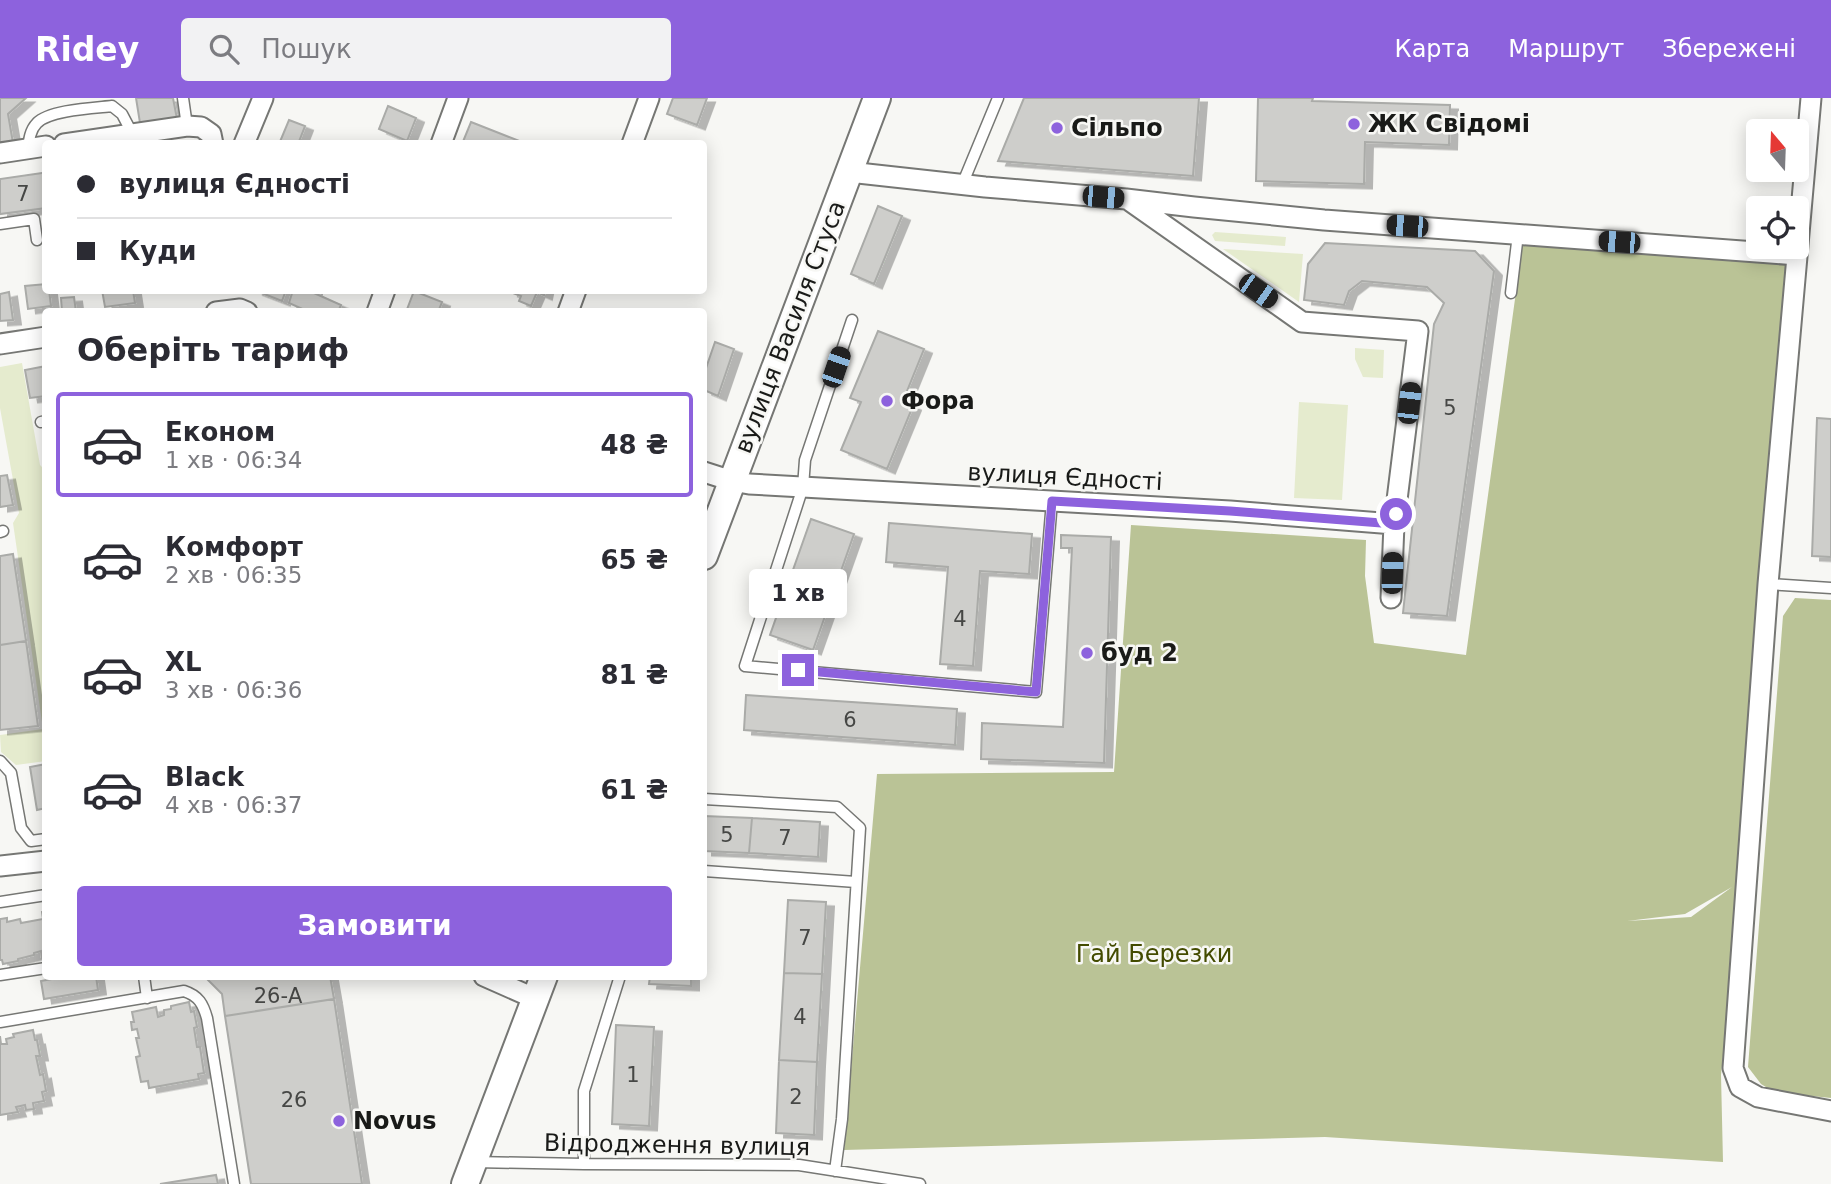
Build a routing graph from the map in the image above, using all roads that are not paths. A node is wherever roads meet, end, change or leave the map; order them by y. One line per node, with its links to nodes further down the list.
1 (183, 98): 8 (lane)
2 (263, 98): 12 (street)
3 (458, 98): 13 (street)
4 (649, 98): 14 (street)
5 (877, 98): 17 (main road, вулиця Василя Стуса)
6 (998, 98): 18 (lane)
7 (1811, 98): 19 (street)
8 (187, 126): 9 (street); 11 (street)
9 (132, 133): 10 (street); 15 (lane)
10 (89, 140)
11 (212, 140)
12 (246, 140)
13 (442, 140)
14 (633, 140)
15 (37, 148): 16 (street)
16 (0, 153)
17 (849, 172): 18 (street); 31 (main road, вулиця Василя Стуса)
18 (962, 185): 20 (street)
19 (1802, 196)
20 (1126, 199): 22 (street); 34 (street)
21 (0, 224): 23 (lane)
22 (1518, 234): 24 (street); 26 (lane)
23 (37, 240)
24 (1746, 250)
25 (1797, 259): 36 (street)
26 (1511, 293)
27 (852, 320): 32 (lane)
28 (42, 338): 29 (street)
29 (0, 344)
30 (707, 473): 31 (street, вулиця Єдності)
31 (732, 481): 32 (street, вулиця Єдності); 35 (main road, вулиця Василя Стуса)
32 (803, 487): 33 (street, вулиця Єдності); 33 (lane)
33 (1052, 501): 34 (street, вулиця Єдності)
34 (1394, 524): 38 (street)
35 (707, 548)
36 (1768, 584): 37 (lane); 56 (street)
37 (1831, 588)
38 (1391, 598)
39 (0, 761): 41 (lane)
40 (707, 799): 45 (lane)
41 (42, 840)
42 (42, 861): 43 (street)
43 (0, 866)
44 (707, 871): 45 (lane)
45 (856, 882): 58 (lane)
46 (42, 896): 47 (lane)
47 (0, 902)
48 (42, 969): 49 (lane)
49 (0, 975)
50 (145, 980): 54 (lane)
51 (503, 980): 53 (street)
52 (619, 980): 57 (lane)
53 (540, 988): 59 (main road)
54 (147, 998): 55 (lane); 60 (lane)
55 (0, 1023)
56 (1831, 1111)
57 (583, 1164): 58 (lane, Відродження вулиця); 59 (lane, Відродження вулиця)
58 (835, 1171): 61 (lane, Відродження вулиця)
59 (470, 1173)
60 (234, 1184)
61 (920, 1184)

